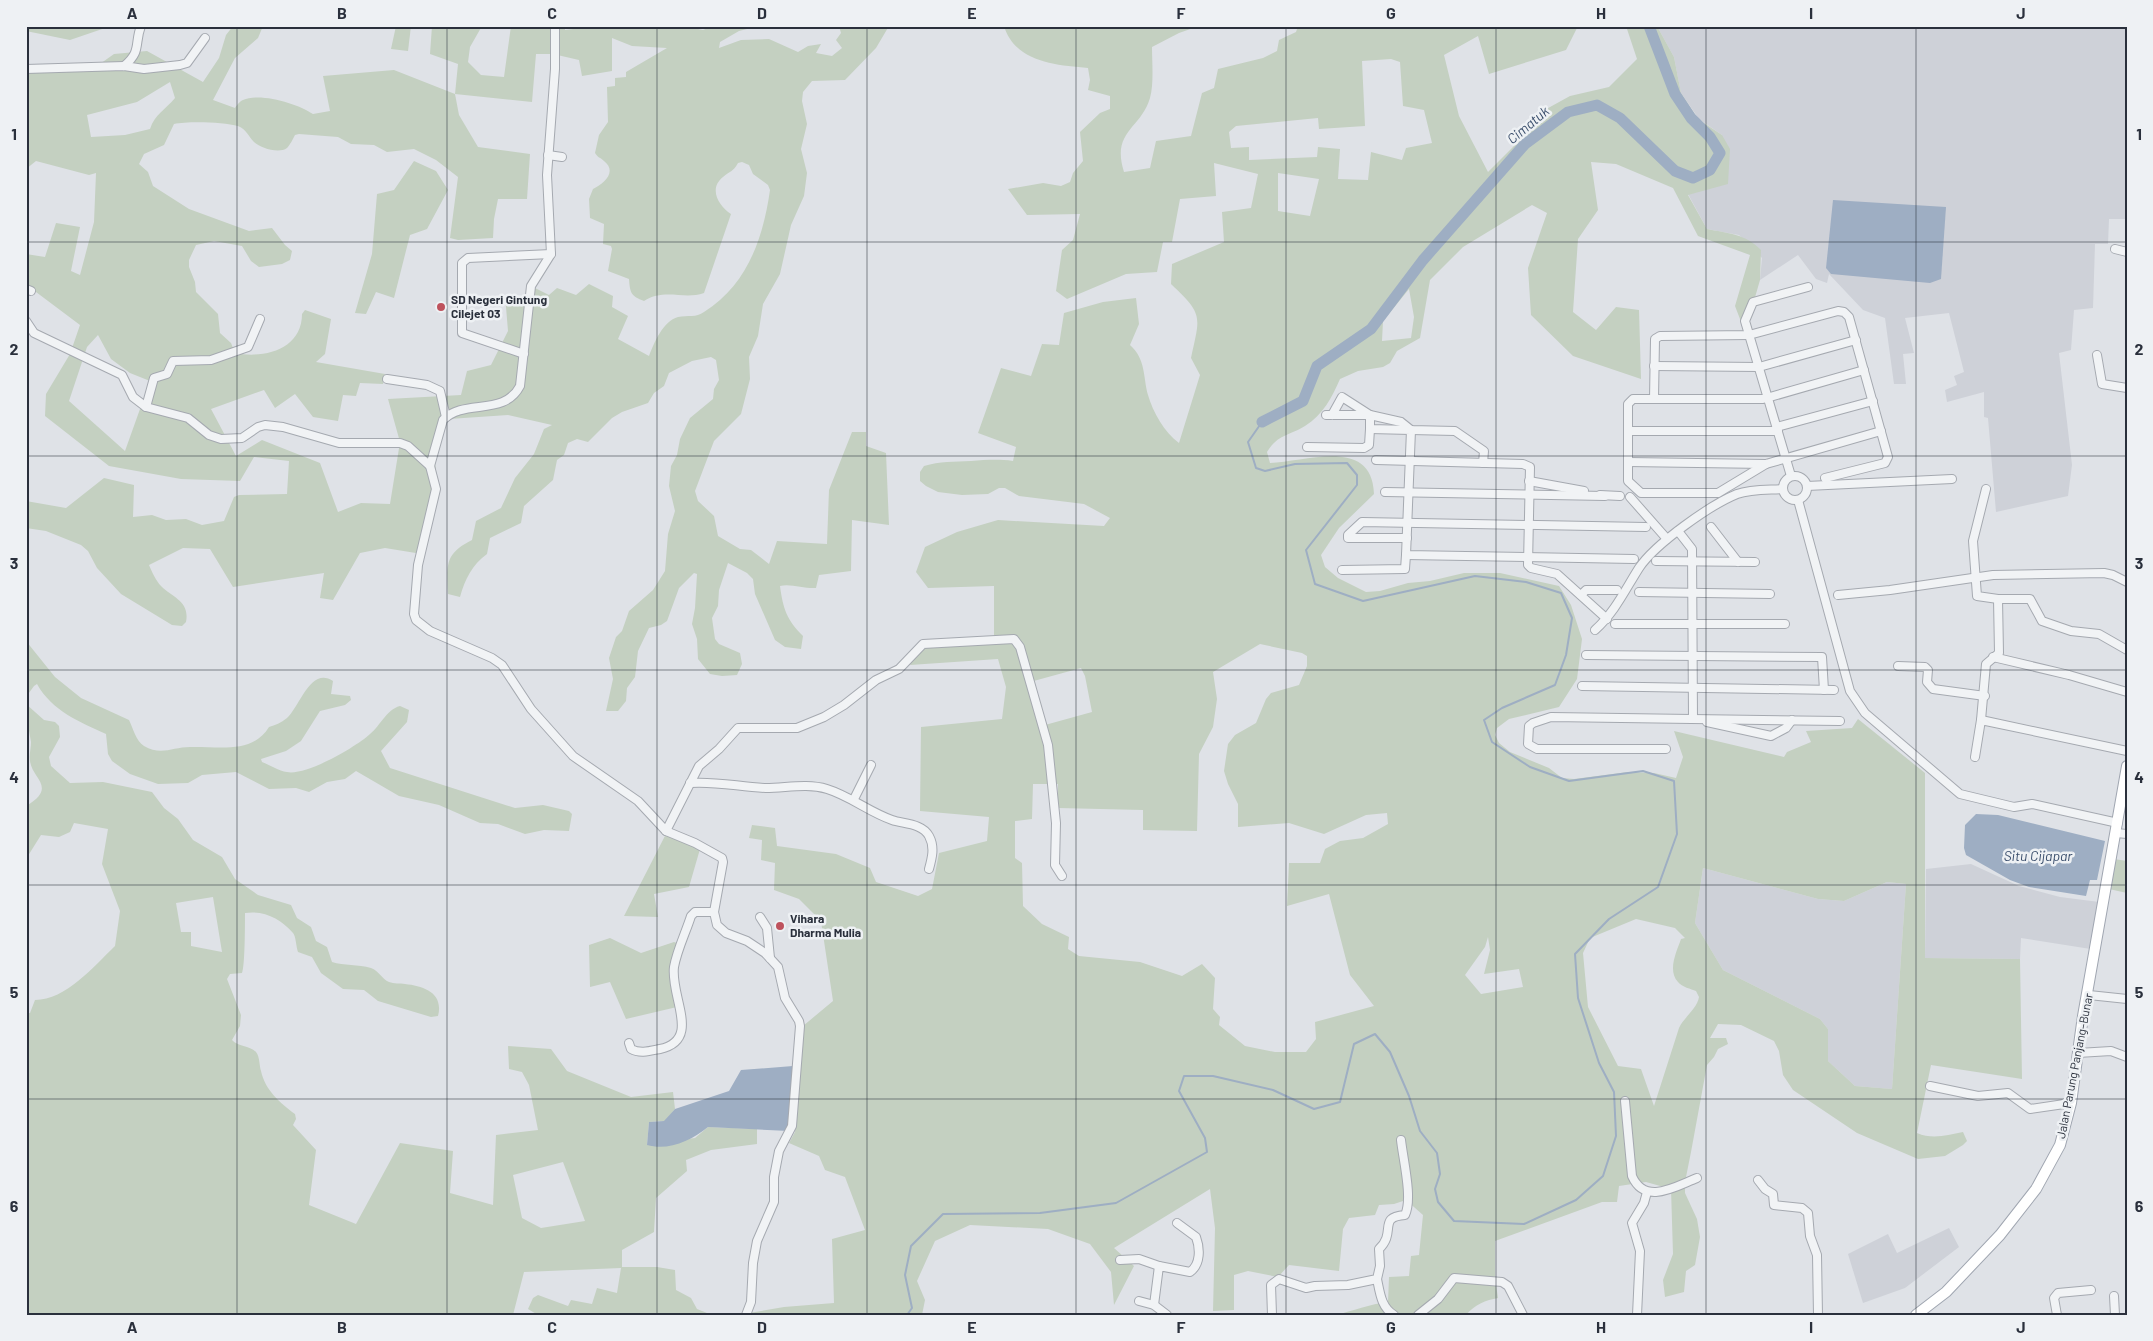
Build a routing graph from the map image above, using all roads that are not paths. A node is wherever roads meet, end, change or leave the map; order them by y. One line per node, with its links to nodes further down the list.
1 (141, 26): 4 (street)
2 (555, 26): 6 (street)
3 (205, 38): 4 (street)
4 (124, 66): 5 (street)
5 (26, 69)
6 (548, 154): 7 (street); 10 (street)
7 (562, 157)
8 (2115, 249): 9 (street)
9 (2127, 252)
10 (551, 254): 16 (street); 16 (street)
11 (1808, 287): 14 (street)
12 (260, 319): 26 (street)
13 (26, 321): 26 (street)
14 (1749, 335): 15 (street); 18 (street); 19 (street)
15 (1856, 340): 19 (street); 20 (street)
16 (524, 354): 28 (street)
17 (2097, 355): 22 (street)
18 (1654, 366): 19 (street); 24 (street)
19 (1759, 367): 23 (street)
20 (1864, 370): 23 (street); 25 (street)
21 (387, 379): 28 (street)
22 (2127, 388)
23 (1768, 398): 24 (street); 30 (street)
24 (1654, 399): 32 (street)
25 (1873, 401): 30 (street); 33 (street)
26 (146, 407): 41 (street)
27 (1370, 415): 27 (street); 29 (street); 31 (street)
28 (446, 417): 41 (street)
29 (1370, 429): 31 (street); 34 (street)
30 (1777, 429): 32 (street); 35 (street)
31 (1412, 430): 37 (street); 39 (street)
32 (1628, 431): 38 (street)
33 (1881, 431): 35 (street); 43 (street)
34 (1307, 447)
35 (1786, 458): 40 (street); 42 (street)
36 (1376, 460): 37 (street)
37 (1410, 461): 39 (street); 50 (street)
38 (1628, 462): 40 (street); 40 (street)
39 (1483, 463): 45 (street)
40 (1766, 464)
41 (430, 466): 108 (street)
42 (1791, 476): 46 (street); 47 (street)
43 (1825, 478)
44 (1952, 479): 46 (street)
45 (1529, 481): 51 (street); 52 (street)
46 (1807, 486): 55 (street)
47 (1782, 489): 55 (street); 60 (street)
48 (1986, 489): 71 (street)
49 (1385, 492): 50 (street)
50 (1409, 492): 51 (street); 56 (street)
51 (1529, 494): 52 (street); 57 (street)
52 (1605, 496): 53 (street)
53 (1620, 496)
54 (1630, 497): 62 (street)
55 (1798, 500): 107 (street)
56 (1407, 523): 57 (street); 61 (street); 61 (street)
57 (1528, 525): 58 (street); 64 (street)
58 (1646, 527)
59 (1711, 527): 68 (street)
60 (1678, 531): 62 (street); 67 (street)
61 (1407, 538): 63 (street)
62 (1667, 539): 80 (street)
63 (1406, 555): 64 (street); 70 (street)
64 (1527, 557): 65 (street); 77 (street)
65 (1634, 559)
66 (1656, 561): 67 (street)
67 (1693, 562): 68 (street); 75 (street)
68 (1738, 562): 69 (street)
69 (1755, 562)
70 (1342, 570)
71 (1975, 579): 72 (street); 78 (street); 79 (street)
72 (2127, 582)
73 (1618, 590): 77 (street)
74 (1639, 592): 75 (street)
75 (1693, 593): 76 (street); 82 (street)
76 (1770, 594)
77 (1581, 595): 80 (street)
78 (1838, 595)
79 (1998, 599): 85 (street); 88 (street)
80 (1607, 619): 84 (street)
81 (1614, 624): 82 (street)
82 (1693, 624): 83 (street); 87 (street)
83 (1785, 624)
84 (1595, 630)
85 (2127, 650)
86 (1586, 654): 87 (street)
87 (1693, 656): 91 (street); 92 (street)
88 (1994, 657): 94 (street); 95 (street)
89 (1898, 666): 95 (street)
90 (1582, 686): 91 (street)
91 (1693, 688): 92 (street); 96 (street)
92 (1824, 690): 93 (street)
93 (1834, 690)
94 (2127, 692)
95 (1984, 696): 98 (street)
96 (1693, 719): 97 (street); 97 (street); 100 (street)
97 (1792, 720): 99 (street)
98 (1982, 720): 101 (street); 102 (street)
99 (1840, 721)
100 (1666, 749)
101 (2127, 752)
102 (1975, 756)
103 (871, 765): 106 (street)
104 (2127, 766): 107 (main road, Jalan Parung Panjang–Bunar)
105 (690, 783): 106 (street); 108 (street); 110 (street)
106 (854, 799): 109 (street)
107 (2120, 830): 114 (main road, Jalan Parung Panjang–Bunar)
108 (666, 831): 111 (street)
109 (929, 869)
110 (1062, 876)
111 (714, 912): 113 (street); 116 (street)
112 (760, 917): 113 (street)
113 (770, 958): 134 (street)
114 (2089, 995): 115 (street); 117 (main road, Jalan Parung Panjang–Bunar)
115 (2127, 999)
116 (629, 1043)
117 (2078, 1053): 118 (street); 121 (main road, Jalan Parung Panjang–Bunar)
118 (2127, 1057)
119 (1930, 1086): 121 (street)
120 (1625, 1101): 125 (street)
121 (2071, 1104): 142 (main road, Jalan Parung Panjang–Bunar)
122 (1401, 1140): 129 (street)
123 (1697, 1178): 125 (street)
124 (1758, 1180): 141 (street)
125 (1647, 1192): 140 (street)
126 (1177, 1223): 128 (street)
127 (1120, 1260): 128 (street)
128 (1159, 1266): 133 (street)
129 (1377, 1279): 136 (street); 137 (street)
130 (2090, 1290): 143 (street)
131 (2114, 1296): 144 (street)
132 (1139, 1301): 133 (street)
133 (1154, 1305): 135 (street)
134 (746, 1315)
135 (1167, 1315)
136 (1272, 1315)
137 (1394, 1315)
138 (1418, 1315): 139 (street)
139 (1523, 1315)
140 (1637, 1315)
141 (1818, 1315)
142 (1916, 1315)
143 (2057, 1315)
144 (2115, 1315)

